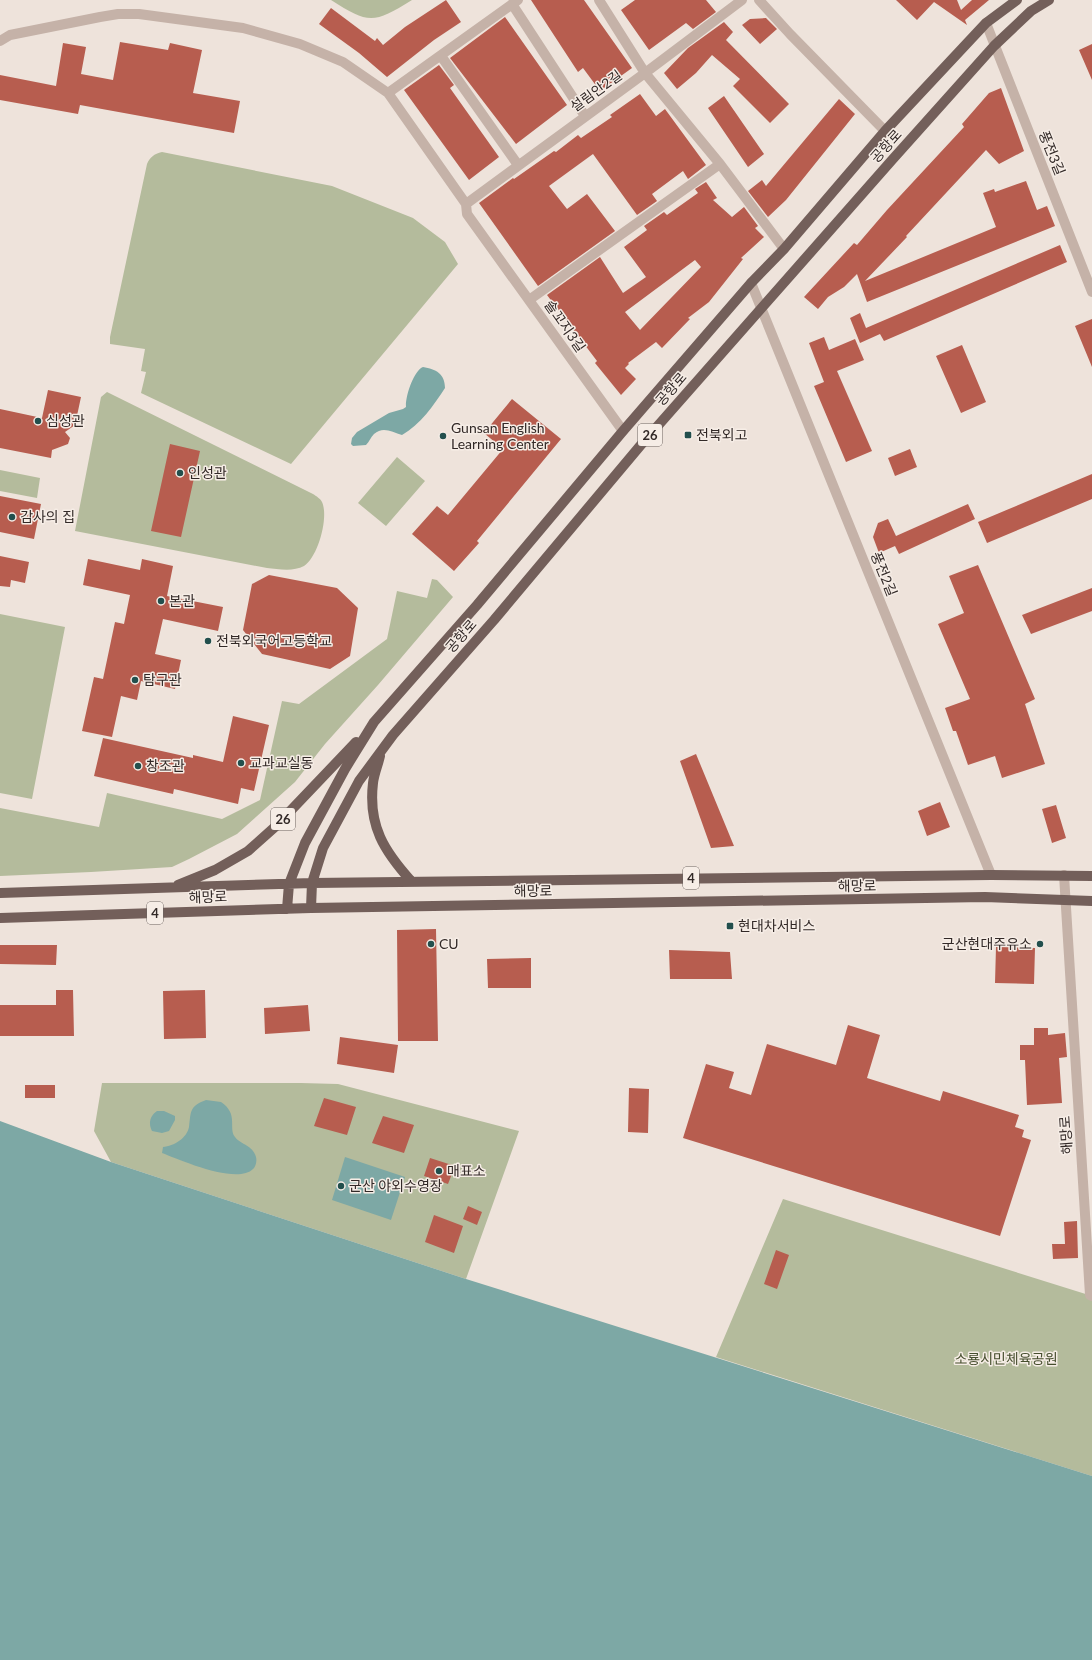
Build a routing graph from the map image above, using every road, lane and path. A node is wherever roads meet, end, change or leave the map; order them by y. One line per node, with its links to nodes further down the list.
1 (599, 0): 11 (street)
2 (742, 0): 11 (street, 설림안2길)
3 (759, 0): 14 (street)
4 (1017, 0): 7 (main road, 공항로 / 26)
5 (1049, 0): 9 (main road, 공항로 / 26)
6 (515, 2): 10 (street); 13 (street)
7 (986, 24): 9 (street, 풍전3길); 14 (main road, 공항로 / 26)
8 (0, 41): 12 (street)
9 (994, 46): 20 (street, 풍전3길); 22 (main road, 공항로 / 26)
10 (441, 56): 12 (street); 16 (street)
11 (645, 73): 13 (street, 설림안2길); 15 (street)
12 (388, 93): 17 (street, 솔꼬지3길)
13 (585, 116): 16 (street, 설림안2길)
14 (885, 131): 18 (main road, 공항로 / 26)
15 (720, 164): 18 (street); 21 (street)
16 (518, 165): 17 (street, 설림안2길)
17 (466, 204): 21 (street, 솔꼬지3길)
18 (784, 249): 19 (main road, 공항로 / 26)
19 (751, 282): 22 (street, 풍전2길); 23 (main road, 공항로 / 26)
20 (1092, 292)
21 (529, 300): 23 (street, 솔꼬지3길)
22 (761, 308): 25 (main road, 공항로 / 26); 26 (street, 풍전2길)
23 (623, 431): 24 (main road, 공항로 / 26)
24 (374, 722): 31 (main road, 공항로); 32 (main road, 26)
25 (381, 752): 29 (main road); 30 (main road, 공항로 / 26)
26 (991, 875): 27 (main road, 해망로 / 4); 29 (main road, 해망로 / 4)
27 (1064, 875): 28 (main road, 해망로 / 4); 34 (street, 해망로)
28 (1092, 876)
29 (412, 882): 30 (main road, 해망로 / 4)
30 (312, 883): 31 (main road, 해망로 / 4); 36 (main road, 공항로 / 26)
31 (289, 884): 32 (main road, 해망로 / 4); 37 (main road, 공항로)
32 (171, 888): 33 (main road, 해망로 / 4)
33 (0, 893)
34 (1066, 900): 35 (main road, 해망로 / 4); 36 (main road, 해망로 / 4); 39 (street, 해망로)
35 (1092, 902)
36 (311, 908): 37 (main road, 해망로 / 4)
37 (287, 909): 38 (main road, 해망로 / 4)
38 (0, 918)
39 (1092, 1296)

